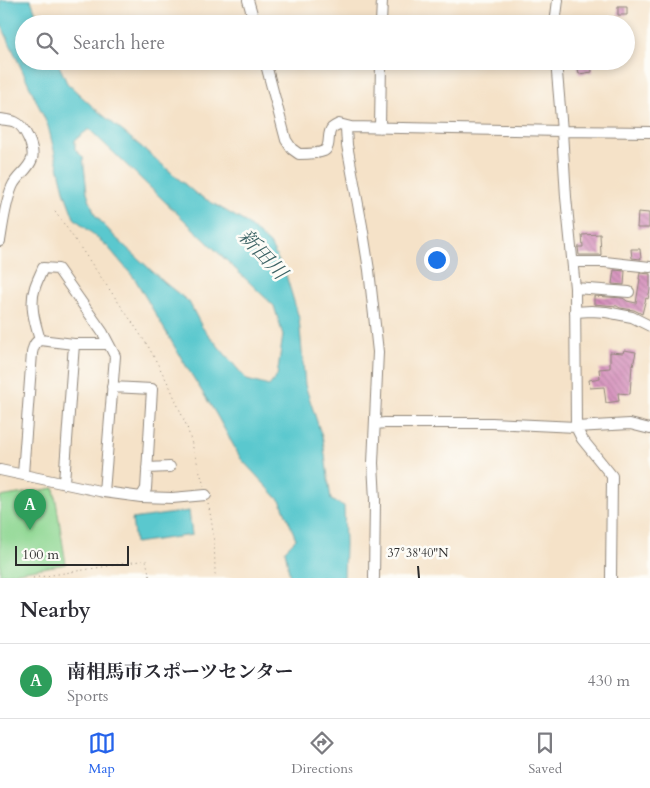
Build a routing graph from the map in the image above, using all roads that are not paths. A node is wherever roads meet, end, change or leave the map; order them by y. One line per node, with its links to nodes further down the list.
1 (248, 0): 4 (street)
2 (382, 0): 5 (street)
3 (558, 0): 6 (street)
4 (252, 15)
5 (381, 15)
6 (556, 15)
7 (267, 70): 11 (street)
8 (381, 70): 12 (street)
9 (557, 70): 13 (street)
10 (0, 119): 15 (street)
11 (351, 127): 12 (street); 26 (street)
12 (380, 128): 13 (street)
13 (562, 131): 14 (street); 16 (street)
14 (650, 132)
15 (0, 241)
16 (573, 262): 17 (street); 18 (street)
17 (650, 267)
18 (575, 288): 19 (street); 20 (street)
19 (629, 292)
20 (575, 312): 21 (street); 27 (street)
21 (650, 326)
22 (40, 340): 23 (street); 24 (street); 32 (street)
23 (74, 344): 24 (street); 33 (street)
24 (108, 344): 25 (street)
25 (112, 388): 30 (street); 34 (street)
26 (376, 424): 27 (street); 37 (street)
27 (576, 427): 28 (street); 38 (street)
28 (650, 429)
29 (170, 467): 30 (street)
30 (147, 468): 36 (street)
31 (0, 470): 32 (street)
32 (23, 474): 33 (street)
33 (64, 482): 34 (street)
34 (104, 492): 36 (street)
35 (206, 495): 36 (street)
36 (141, 497)
37 (374, 578)
38 (611, 578)

